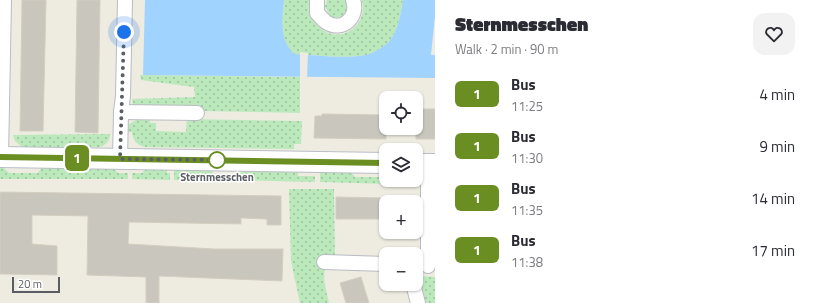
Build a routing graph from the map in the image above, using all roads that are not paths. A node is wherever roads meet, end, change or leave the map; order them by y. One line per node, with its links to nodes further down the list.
1 (4, 0): 7 (street)
2 (125, 0): 5 (street)
3 (317, 0): 4 (street)
4 (353, 0)
5 (121, 112): 6 (street); 8 (street)
6 (197, 113)
7 (1, 157): 8 (street)
8 (120, 159): 9 (street)
9 (379, 164)
10 (426, 164): 13 (street)
11 (324, 262): 12 (street)
12 (379, 264)
13 (426, 266)
14 (415, 291): 15 (street)
15 (418, 303)

